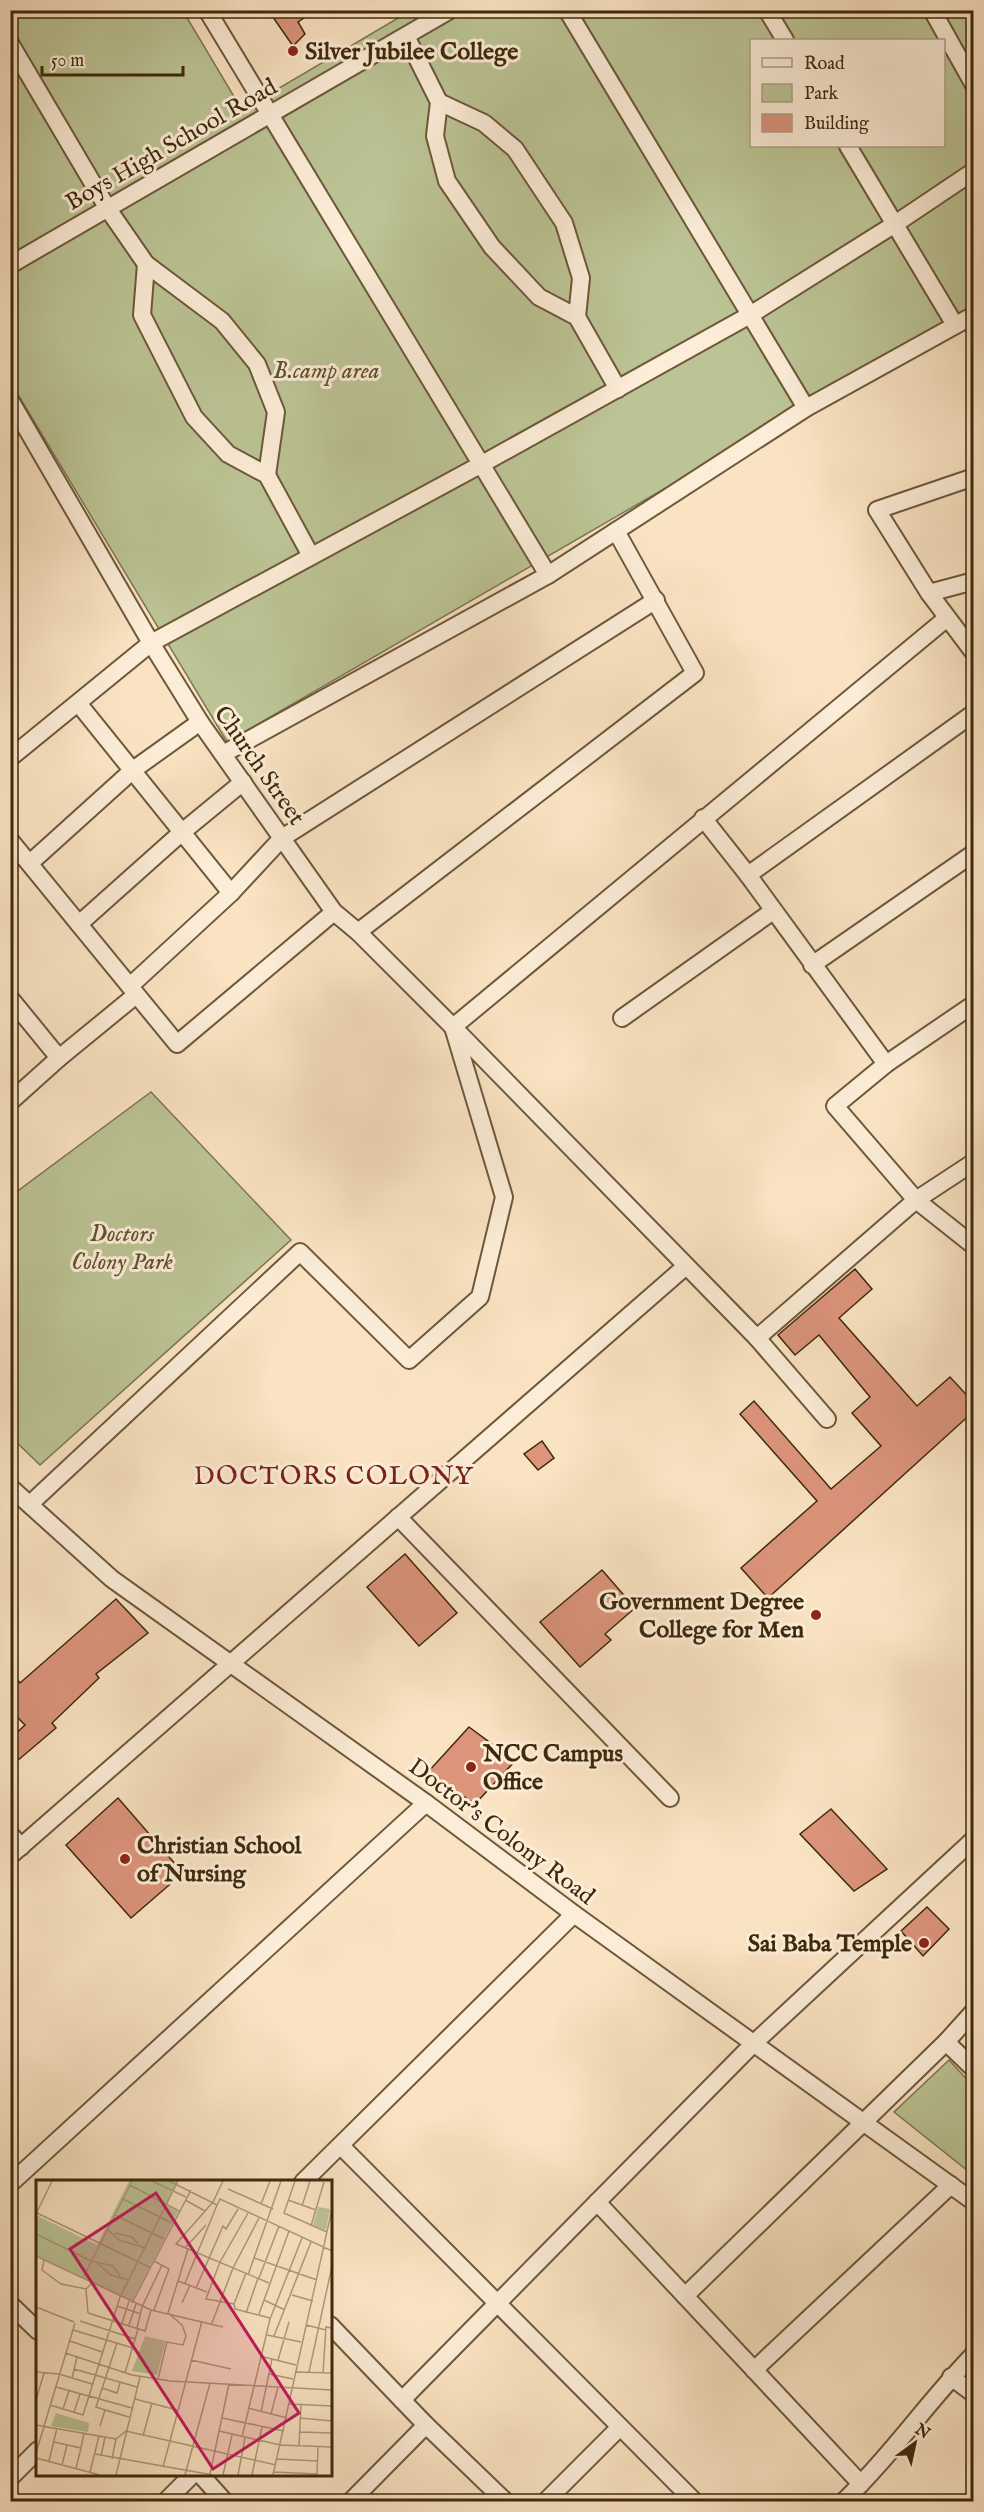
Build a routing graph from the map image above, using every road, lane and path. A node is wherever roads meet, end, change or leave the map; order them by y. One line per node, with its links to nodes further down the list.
1 (207, 10): 11 (street)
2 (450, 10): 6 (street, Boys High School Road)
3 (567, 10): 18 (street)
4 (767, 10): 7 (street)
5 (932, 10): 9 (street)
6 (406, 36): 10 (street); 11 (street, Boys High School Road)
7 (784, 39)
8 (10, 43): 14 (street)
9 (974, 85)
10 (439, 102): 20 (street); 20 (street)
11 (270, 115): 14 (street, Boys High School Road); 25 (street)
12 (849, 147): 15 (street)
13 (974, 171): 15 (street)
14 (108, 208): 16 (street); 17 (street, Boys High School Road)
15 (895, 225): 18 (street); 21 (street)
16 (146, 264): 26 (street); 26 (street)
17 (10, 265)
18 (750, 315): 22 (street); 24 (street)
19 (974, 315): 21 (street)
20 (577, 317): 22 (street)
21 (955, 325): 24 (street)
22 (618, 389): 25 (street)
23 (10, 400): 35 (street, Church Street)
24 (806, 408): 28 (street)
25 (482, 464): 29 (street); 30 (street)
26 (267, 475): 29 (street)
27 (974, 477): 32 (street)
28 (616, 531): 30 (street); 33 (street)
29 (311, 556): 35 (street)
30 (548, 575): 40 (street)
31 (974, 581): 32 (street)
32 (930, 594): 34 (street)
33 (656, 600): 46 (street); 55 (street)
34 (947, 618): 36 (street); 44 (street)
35 (151, 643): 37 (street); 39 (street, Church Street)
36 (974, 653)
37 (78, 703): 41 (street); 42 (street)
38 (974, 713): 50 (street)
39 (200, 722): 40 (street, Church Street); 42 (street)
40 (223, 754): 43 (street, Church Street)
41 (10, 758)
42 (133, 770): 45 (street); 49 (street)
43 (243, 782): 45 (street); 46 (street, Church Street)
44 (703, 818): 50 (street); 61 (street)
45 (181, 833): 51 (street); 54 (street)
46 (282, 838): 51 (street); 53 (street, Church Street)
47 (10, 840): 49 (street)
48 (974, 853): 56 (street)
49 (30, 863): 54 (street)
50 (748, 875): 52 (street)
51 (231, 893): 57 (street)
52 (773, 911): 56 (street); 60 (street)
53 (334, 912): 55 (street, Church Street); 57 (street)
54 (79, 924): 57 (street)
55 (358, 932): 61 (street, Church Street)
56 (812, 965): 63 (street)
57 (133, 990): 62 (street)
58 (10, 998): 62 (street)
59 (974, 1004): 63 (street)
60 (622, 1018)
61 (453, 1027): 68 (street, Church Street); 72 (street)
62 (58, 1059): 64 (street)
63 (886, 1064): 66 (street)
64 (10, 1102)
65 (974, 1162): 66 (street)
66 (916, 1200): 67 (street); 69 (street)
67 (974, 1246)
68 (686, 1266): 69 (street, Church Street); 73 (street)
69 (757, 1338): 70 (street, Church Street)
70 (827, 1419)
71 (10, 1487): 72 (street, Doctor's Colony Road)
72 (30, 1504): 74 (street, Doctor's Colony Road)
73 (398, 1517): 74 (street); 75 (street)
74 (230, 1664): 76 (street, Doctor's Colony Road); 77 (street)
75 (670, 1798)
76 (426, 1803): 79 (street, Doctor's Colony Road); 87 (street)
77 (14, 1846)
78 (971, 1846): 82 (street)
79 (574, 1914): 82 (street, Doctor's Colony Road); 85 (street)
80 (974, 2011): 81 (street)
81 (946, 2042): 83 (street); 84 (street)
82 (753, 2044): 84 (street, Doctor's Colony Road); 89 (street)
83 (974, 2069)
84 (863, 2123): 88 (street, Doctor's Colony Road); 91 (street)
85 (341, 2146): 86 (street); 92 (street)
86 (305, 2180)
87 (10, 2184)
88 (951, 2185): 90 (street, Doctor's Colony Road); 97 (street)
89 (597, 2202): 91 (street); 92 (street)
90 (974, 2202)
91 (685, 2296): 97 (street)
92 (498, 2303): 100 (street); 102 (street)
93 (10, 2304): 94 (street)
94 (36, 2329)
95 (333, 2334): 100 (street)
96 (974, 2354): 98 (street)
97 (754, 2370): 107 (street)
98 (951, 2377): 99 (street); 107 (street)
99 (974, 2394)
100 (402, 2400): 101 (street)
101 (426, 2425): 110 (street); 111 (street)
102 (620, 2427): 112 (street); 113 (street)
103 (36, 2452): 106 (street)
104 (192, 2476): 108 (street)
105 (201, 2476): 109 (street)
106 (10, 2478)
107 (861, 2484): 114 (street)
108 (165, 2502)
109 (225, 2502)
110 (350, 2502)
111 (506, 2502)
112 (545, 2502)
113 (695, 2502)
114 (843, 2502)

